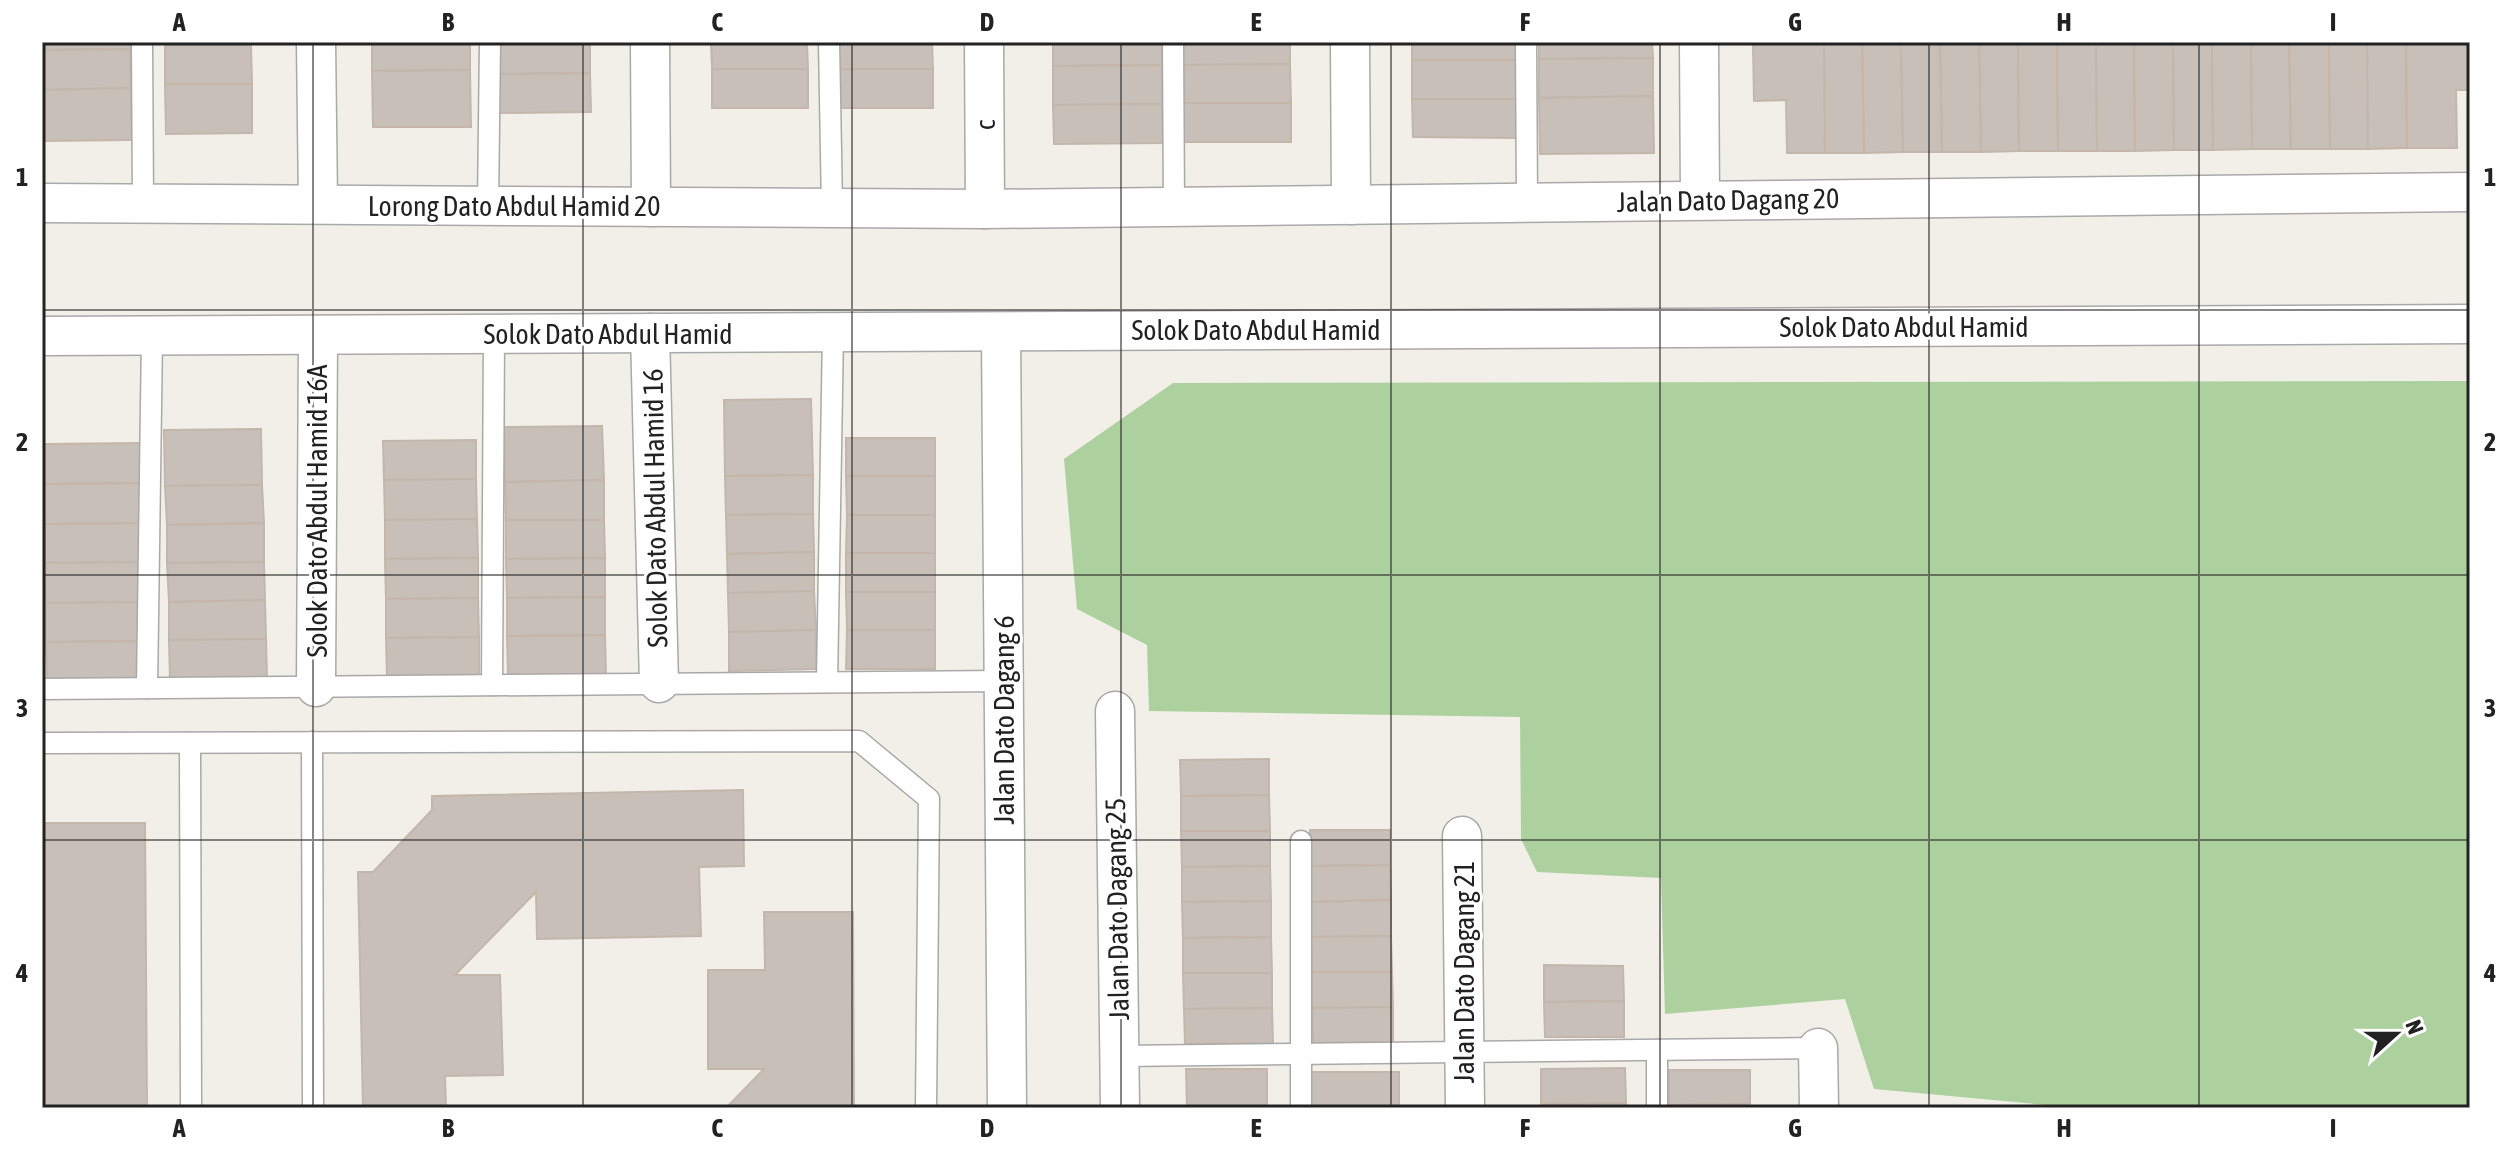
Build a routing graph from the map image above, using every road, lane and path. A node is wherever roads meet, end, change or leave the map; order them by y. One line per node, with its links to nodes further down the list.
1 (142, 42): 15 (lane)
2 (316, 42): 16 (street)
3 (490, 42): 18 (lane)
4 (650, 42): 19 (street)
5 (829, 42): 21 (lane)
6 (984, 42): 22 (street, c)
7 (1173, 42): 20 (lane)
8 (1350, 42): 17 (street)
9 (1526, 42): 14 (lane)
10 (1699, 42): 12 (street)
11 (2470, 192): 12 (street, Jalan Dato Dagang 20)
12 (1700, 200): 14 (street, Jalan Dato Dagang 20)
13 (42, 203): 15 (street, Lorong Dato Abdul Hamid 20)
14 (1527, 203): 17 (street, Jalan Dato Dagang 20)
15 (143, 204): 16 (street, Lorong Dato Abdul Hamid 20)
16 (318, 204): 18 (street, Lorong Dato Abdul Hamid 20)
17 (1351, 205): 20 (street, Jalan Dato Dagang 20)
18 (488, 206): 19 (street, Lorong Dato Abdul Hamid 20)
19 (651, 207): 21 (street, Lorong Dato Abdul Hamid 20)
20 (1174, 207): 22 (street, Jalan Dato Dagang 20)
21 (832, 208): 22 (street, Lorong Dato Abdul Hamid 20)
22 (985, 209)
23 (2470, 324): 24 (street, Solok Dato Abdul Hamid)
24 (1001, 332): 26 (street, Solok Dato Abdul Hamid); 31 (street, Jalan Dato Dagang 6)
25 (650, 333): 26 (street, Solok Dato Abdul Hamid); 27 (street, Solok Dato Abdul Hamid); 33 (street, Solok Dato Abdul Hamid 16)
26 (833, 333): 32 (lane)
27 (494, 334): 28 (street, Solok Dato Abdul Hamid); 34 (lane)
28 (318, 335): 30 (street, Solok Dato Abdul Hamid); 35 (street, Solok Dato Abdul Hamid 16A)
29 (42, 336): 30 (street, Solok Dato Abdul Hamid)
30 (152, 336): 36 (lane)
31 (1004, 681): 32 (lane); 52 (street, Jalan Dato Dagang 6)
32 (827, 682): 33 (lane)
33 (659, 683): 34 (lane)
34 (492, 685): 35 (lane)
35 (316, 687): 36 (lane)
36 (147, 688): 37 (lane)
37 (42, 689)
38 (1115, 711): 48 (street, Jalan Dato Dagang 25)
39 (312, 742): 41 (lane); 50 (lane); 51 (lane)
40 (42, 743): 41 (lane)
41 (190, 743): 49 (lane)
42 (1462, 836): 46 (street, Jalan Dato Dagang 21)
43 (1301, 841): 47 (lane)
44 (1818, 1048): 45 (lane); 57 (street)
45 (1657, 1050): 46 (lane); 56 (lane)
46 (1464, 1052): 47 (lane); 55 (street, Jalan Dato Dagang 21)
47 (1302, 1054): 48 (lane); 54 (lane)
48 (1119, 1056): 53 (street, Jalan Dato Dagang 25)
49 (191, 1108)
50 (313, 1108)
51 (926, 1108)
52 (1007, 1108)
53 (1120, 1108)
54 (1301, 1108)
55 (1465, 1108)
56 (1657, 1108)
57 (1819, 1108)

